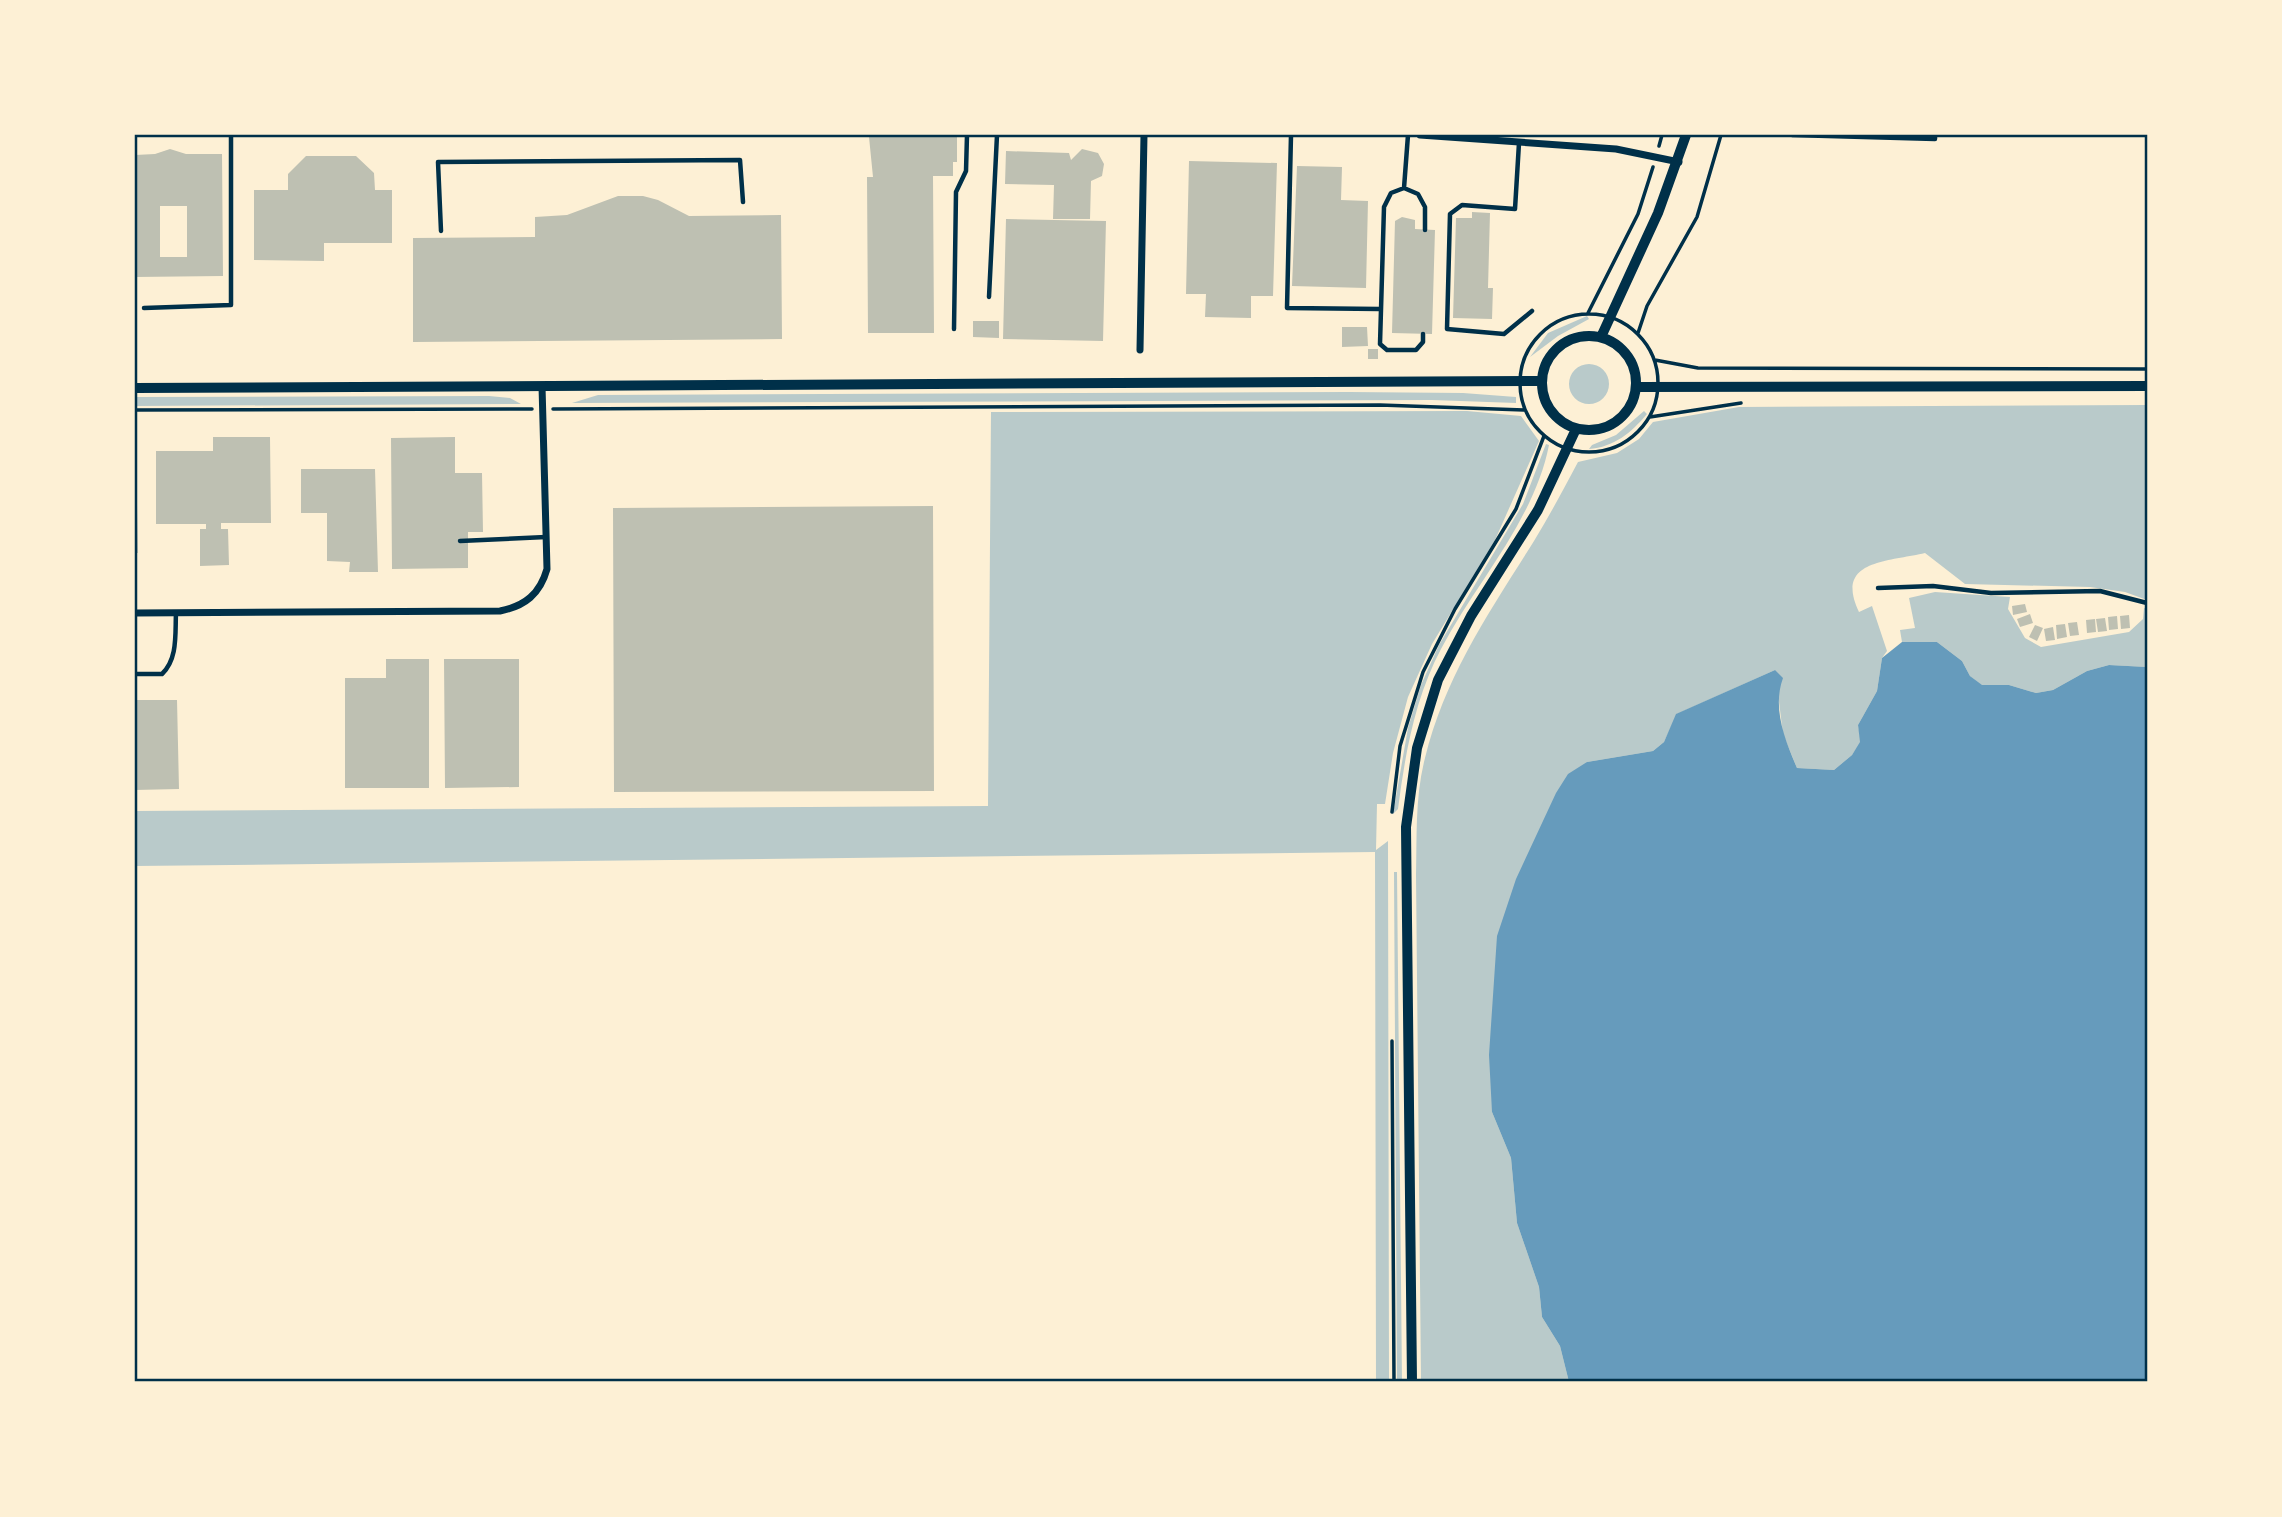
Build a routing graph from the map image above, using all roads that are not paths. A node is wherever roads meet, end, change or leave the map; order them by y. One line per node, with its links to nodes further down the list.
1 (231, 135): 18 (lane)
2 (967, 135): 21 (lane)
3 (997, 135): 17 (lane)
4 (1144, 135): 24 (street)
5 (1291, 135): 19 (lane)
6 (1408, 135): 13 (lane)
7 (1420, 135): 11 (street)
8 (1686, 135): 12 (street)
9 (1792, 135): 10 (lane)
10 (1935, 135)
11 (1519, 143): 12 (street); 20 (lane)
12 (1679, 162): 23 (street)
13 (1404, 188): 15 (lane); 19 (lane)
14 (743, 202): 16 (lane)
15 (1425, 229)
16 (441, 230)
17 (989, 297)
18 (144, 308)
19 (1380, 309): 22 (lane)
20 (1532, 311)
21 (954, 329)
22 (1423, 334)
23 (1601, 337): 25 (street); 28 (street)
24 (1140, 350)
25 (1542, 381): 26 (street); 30 (street)
26 (542, 386): 29 (street); 31 (street)
27 (2147, 386): 28 (street)
28 (1637, 387): 30 (street)
29 (135, 388)
30 (1576, 429): 38 (street)
31 (547, 537): 32 (lane); 36 (street)
32 (460, 541)
33 (1878, 588): 34 (lane)
34 (2147, 603)
35 (135, 613): 36 (street)
36 (176, 613): 37 (lane)
37 (135, 674)
38 (1412, 1382)

